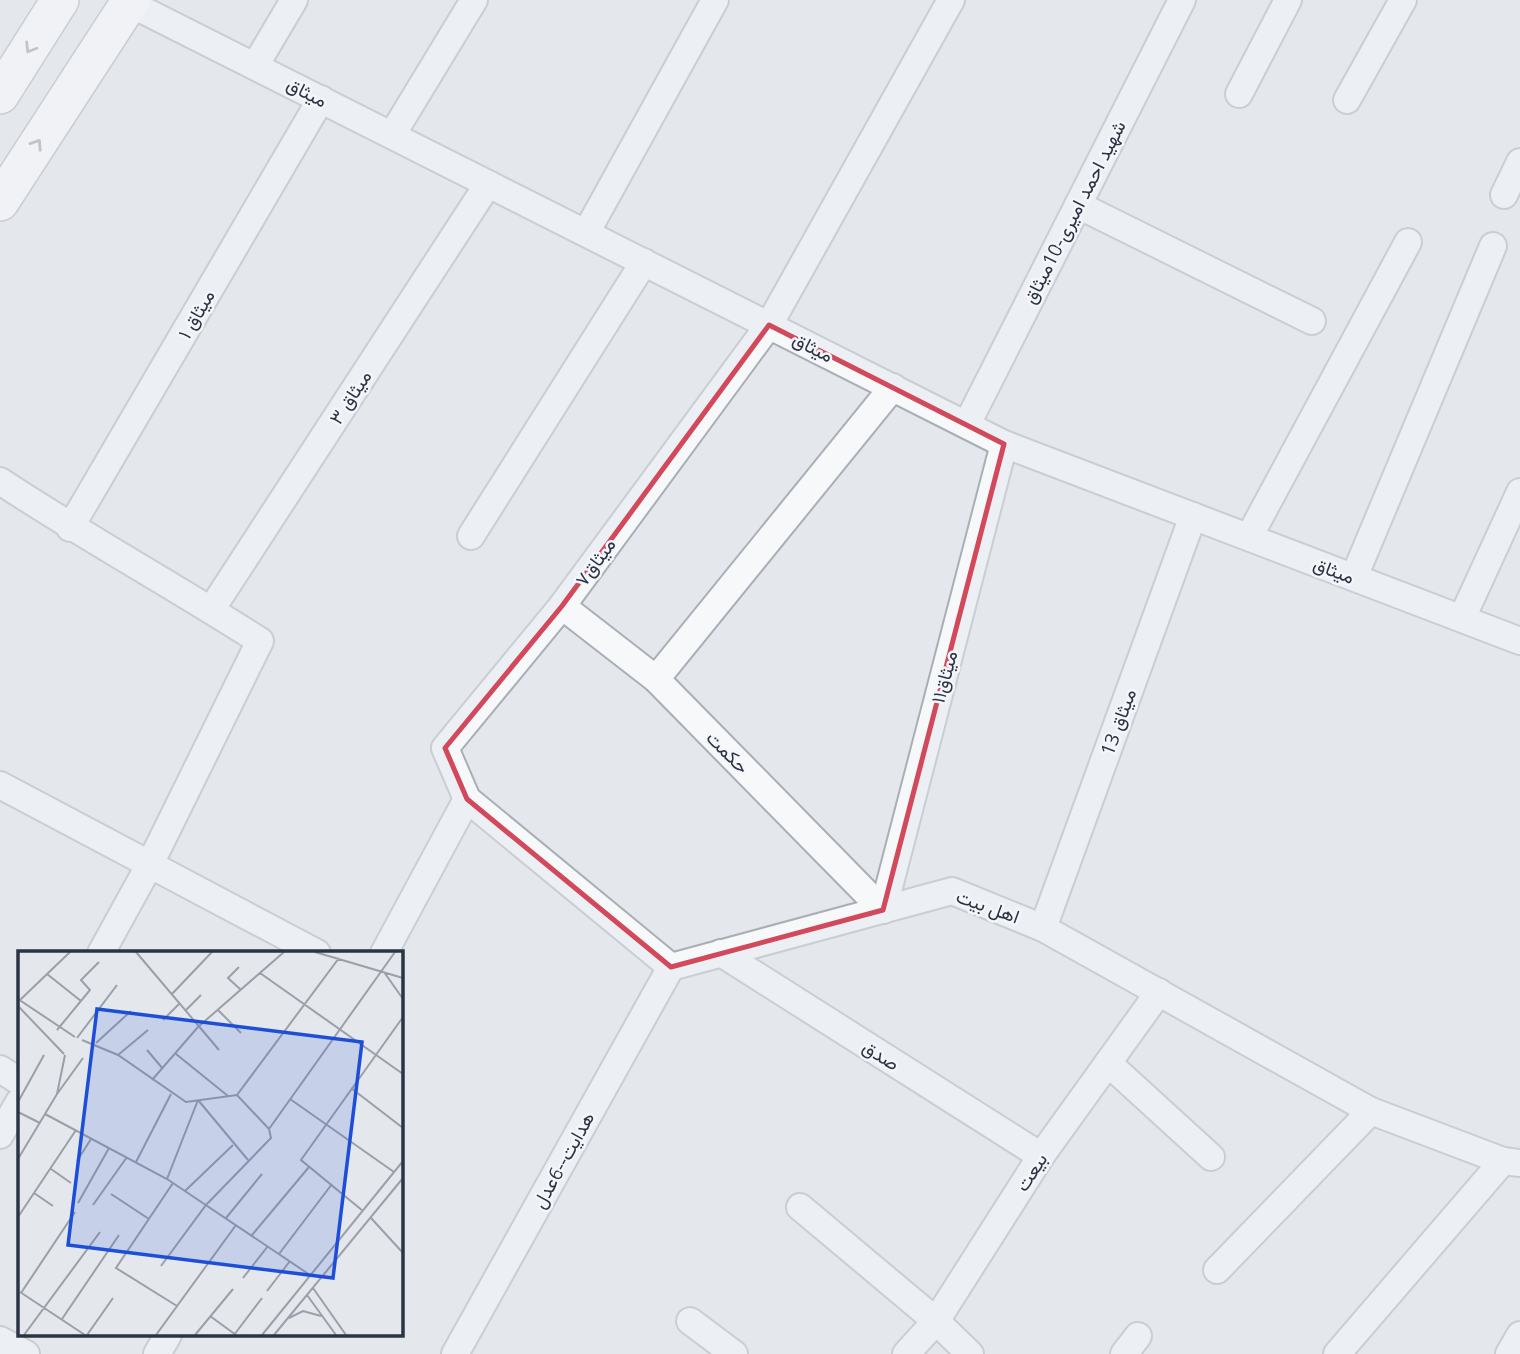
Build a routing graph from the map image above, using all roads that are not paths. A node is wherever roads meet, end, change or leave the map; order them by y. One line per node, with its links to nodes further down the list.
1 (60, 0): 12 (main road, one-way to 12)
2 (294, 0): 10 (street)
3 (474, 0): 15 (street)
4 (715, 0): 21 (street)
5 (951, 0): 26 (street, میثاق۷)
6 (1182, 0): 20 (street, شهید احمد امیری-10میثاق)
7 (1288, 0): 11 (street)
8 (1403, 0): 14 (street)
9 (130, 1): 10 (street, میثاق); 19 (main road, one-way to 9)
10 (255, 66): 13 (street, میثاق)
11 (1239, 94)
12 (0, 95)
13 (321, 99): 15 (street, میثاق); 33 (street, میثاق ۱)
14 (1347, 100)
15 (392, 135): 17 (street, میثاق)
16 (1520, 162): 18 (street)
17 (488, 184): 21 (street, میثاق); 38 (street, میثاق ۳)
18 (1504, 195)
19 (0, 202)
20 (1078, 205): 25 (street); 28 (street, شهید احمد امیری-10میثاق)
21 (586, 233): 24 (street, میثاق)
22 (1408, 243): 35 (street)
23 (1493, 246): 36 (street)
24 (644, 262): 26 (street, میثاق); 34 (street)
25 (1312, 321)
26 (769, 325): 27 (street, میثاق); 37 (street, میثاق۷)
27 (893, 387): 28 (street, میثاق); 41 (street)
28 (967, 425): 29 (street, میثاق)
29 (1004, 444): 32 (street, میثاق); 45 (street, میثاق۱۱)
30 (0, 481): 33 (street)
31 (1520, 492): 39 (street)
32 (1193, 516): 35 (street, میثاق); 46 (street, میثاق 13)
33 (71, 528): 38 (street)
34 (471, 536)
35 (1250, 537): 36 (street, میثاق)
36 (1354, 577): 39 (street, میثاق)
37 (562, 606): 41 (street, حکمت); 43 (street, میثاق۷)
38 (211, 610): 44 (street)
39 (1462, 618): 40 (street, میثاق)
40 (1520, 640)
41 (656, 679): 45 (street, حکمت)
42 (0, 785): 44 (street)
43 (467, 799): 49 (street); 51 (street)
44 (150, 863): 47 (street); 48 (street)
45 (883, 910): 46 (street, اهل بیت); 50 (street, اهل بیت)
46 (1043, 928): 52 (street, اهل بیت)
47 (102, 951)
48 (313, 951)
49 (385, 951)
50 (721, 953): 51 (street, اهل بیت); 59 (street, صدق)
51 (671, 967): 71 (street, هدایت--6عدل)
52 (1159, 992): 53 (street, بیعت); 57 (street, اهل بیت)
53 (1108, 1063): 59 (street, بیعت); 60 (street)
54 (0, 1069): 55 (street)
55 (18, 1080)
56 (18, 1104): 58 (street)
57 (1371, 1111): 61 (street, اهل بیت); 63 (street)
58 (0, 1135)
59 (1041, 1156): 65 (street, بیعت)
60 (1211, 1157)
61 (1511, 1162): 75 (street)
62 (800, 1207): 65 (street)
63 (1217, 1270)
64 (690, 1321): 72 (street)
65 (936, 1321): 73 (street, بیعت); 74 (street)
66 (1520, 1335): 76 (street)
67 (167, 1336): 70 (street)
68 (0, 1340): 69 (street)
69 (26, 1354)
70 (157, 1354)
71 (455, 1354)
72 (734, 1354)
73 (906, 1354)
74 (970, 1354)
75 (1337, 1354)
76 (1509, 1354)

